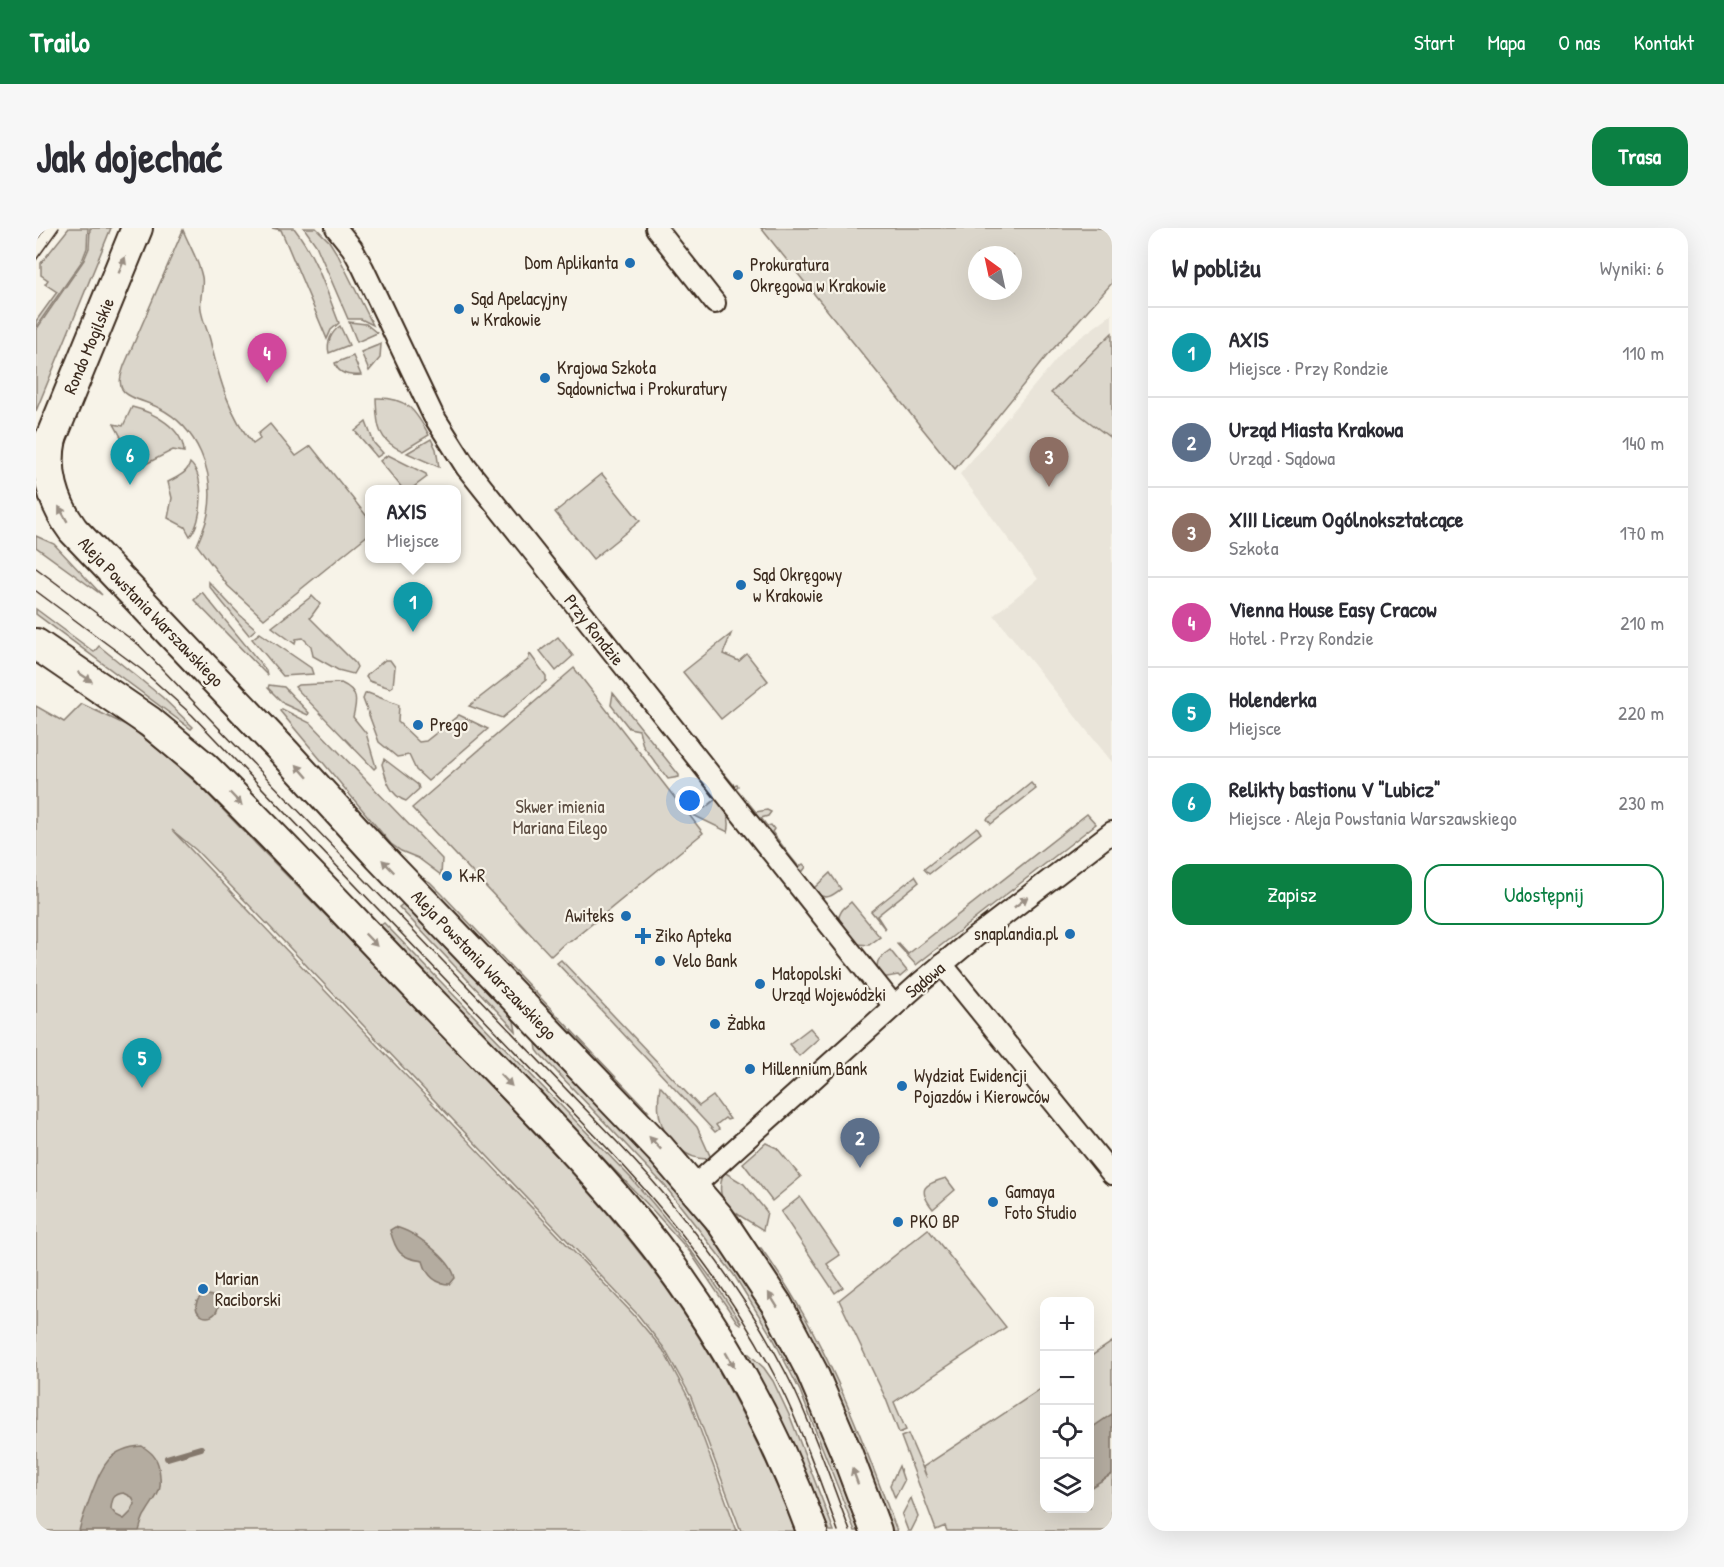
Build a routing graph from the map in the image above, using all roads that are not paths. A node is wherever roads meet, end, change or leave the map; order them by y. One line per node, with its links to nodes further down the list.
1 (137, 228): 5 (main road, Rondo Mogilskie, one-way to 1)
2 (656, 228): 4 (street)
3 (344, 231): 9 (street, Przy Rondzie)
4 (715, 303)
5 (44, 450): 11 (main road, Aleja Powstania Warszawskiego, one-way to 5)
6 (36, 645): 12 (main road, one-way to 12)
7 (1112, 832): 8 (street, Sądowa, one-way to 7)
8 (942, 964): 9 (street, Sądowa); 10 (street)
9 (894, 1005): 11 (street, Sądowa)
10 (1112, 1174)
11 (693, 1187): 13 (main road, Aleja Powstania Warszawskiego, one-way to 11)
12 (813, 1531)
13 (876, 1531)

